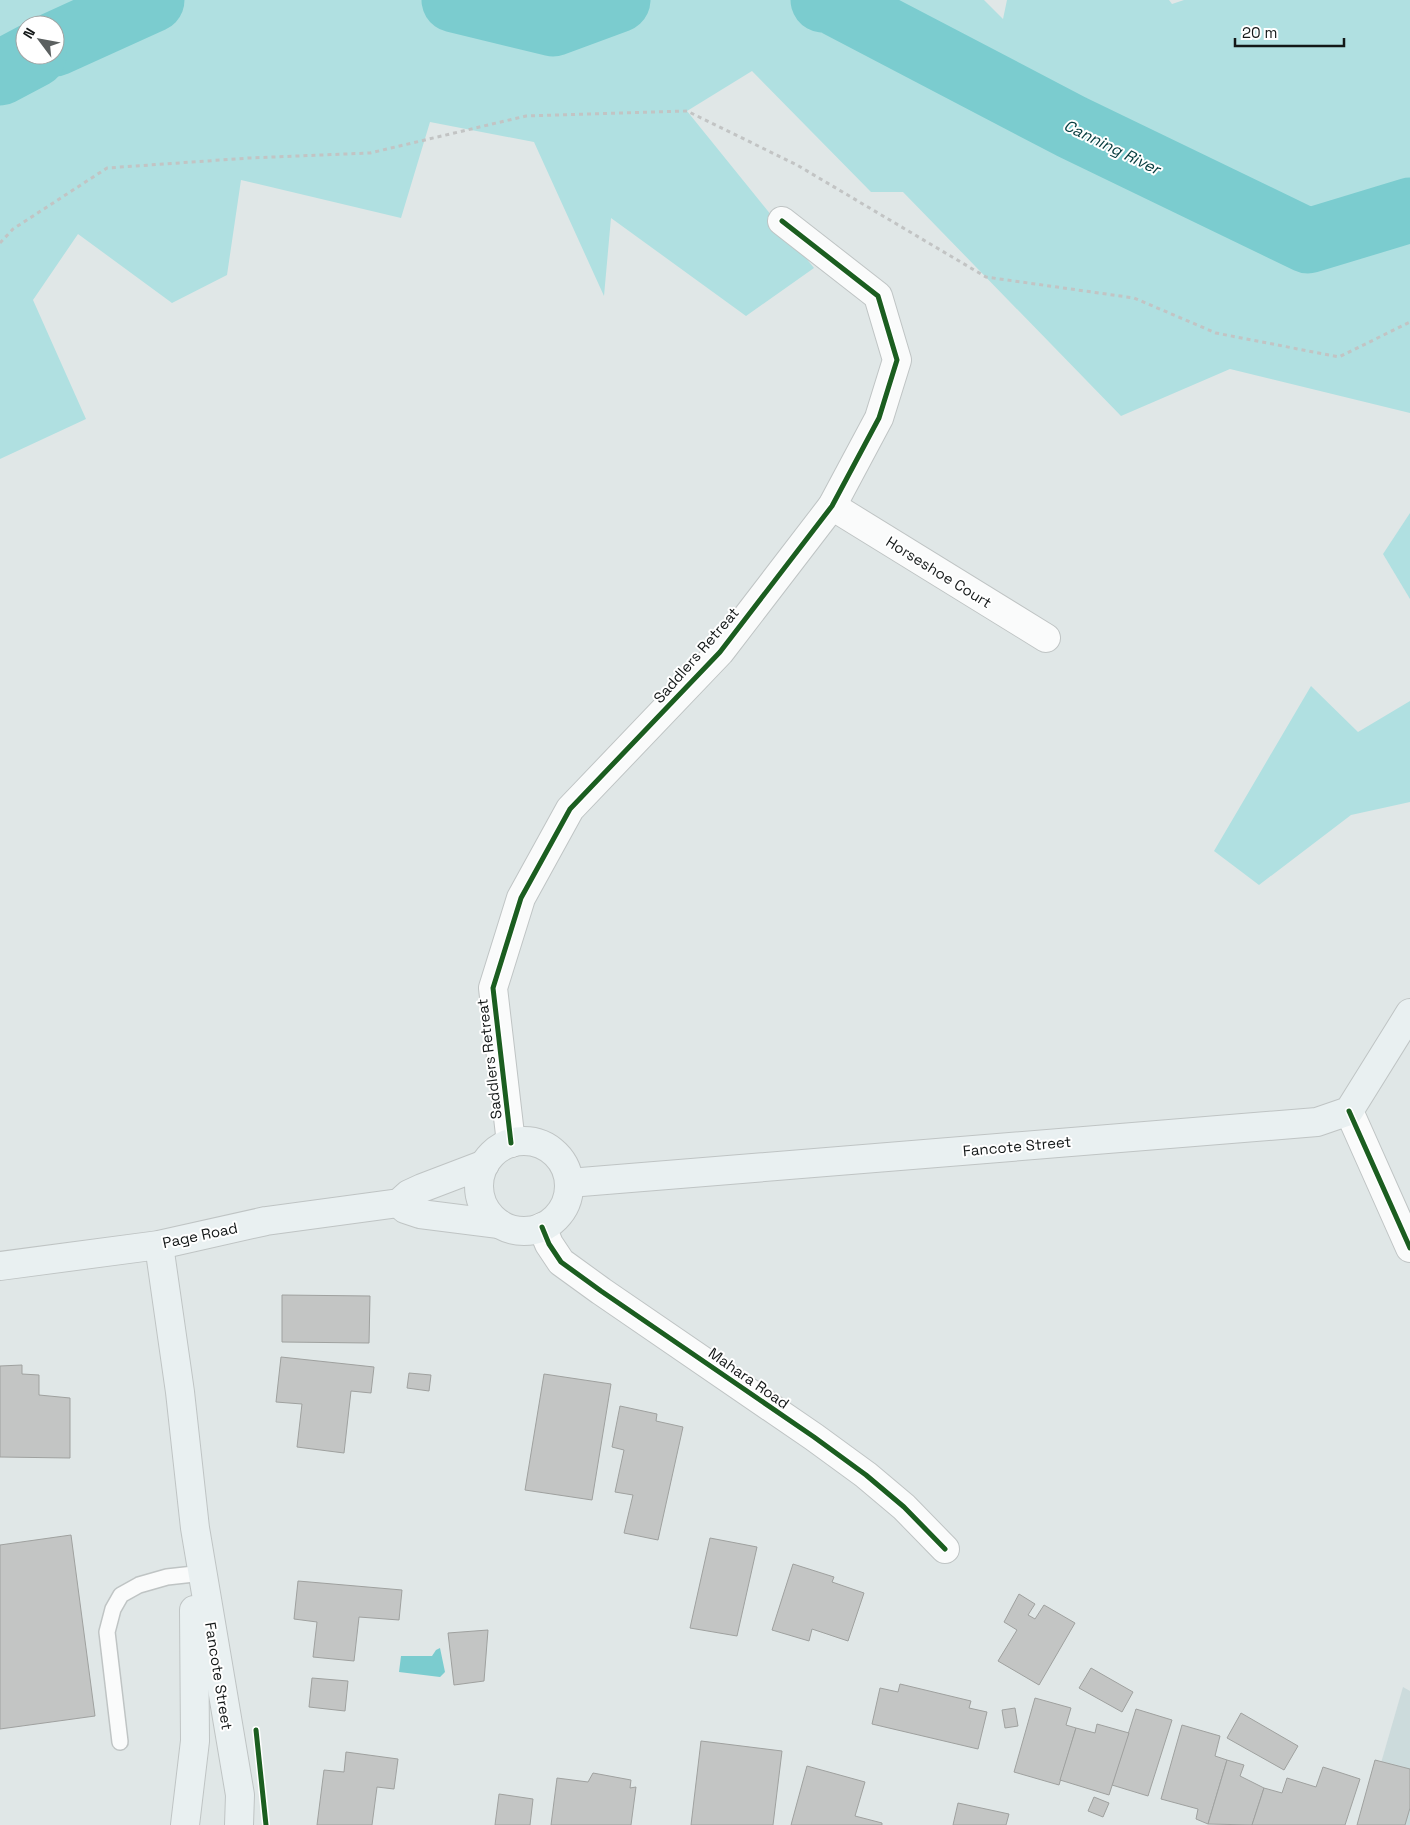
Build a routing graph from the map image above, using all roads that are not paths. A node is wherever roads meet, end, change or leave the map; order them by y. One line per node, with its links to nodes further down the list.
1 (782, 221): 2 (street, Saddlers Retreat)
2 (832, 506): 3 (street, Horseshoe Court); 6 (street, Saddlers Retreat)
3 (1046, 638)
4 (1410, 1013): 5 (main road)
5 (1349, 1111): 8 (main road, Fancote Street); 13 (street)
6 (511, 1143): 7 (main road); 8 (main road)
7 (485, 1164): 9 (main road, Page Road); 10 (main road)
8 (569, 1183): 11 (main road)
9 (399, 1203): 10 (main road); 12 (main road, Page Road)
10 (499, 1224): 11 (main road)
11 (542, 1227): 16 (street, Mahara Road)
12 (159, 1245): 14 (main road, Page Road); 15 (main road, Fancote Street)
13 (1410, 1248)
14 (0, 1266)
15 (195, 1528): 17 (main road, Fancote Street); 20 (main road, Fancote Street)
16 (945, 1549)
17 (194, 1574): 18 (lane); 19 (main road, Fancote Street)
18 (120, 1742)
19 (185, 1825)
20 (239, 1825)

